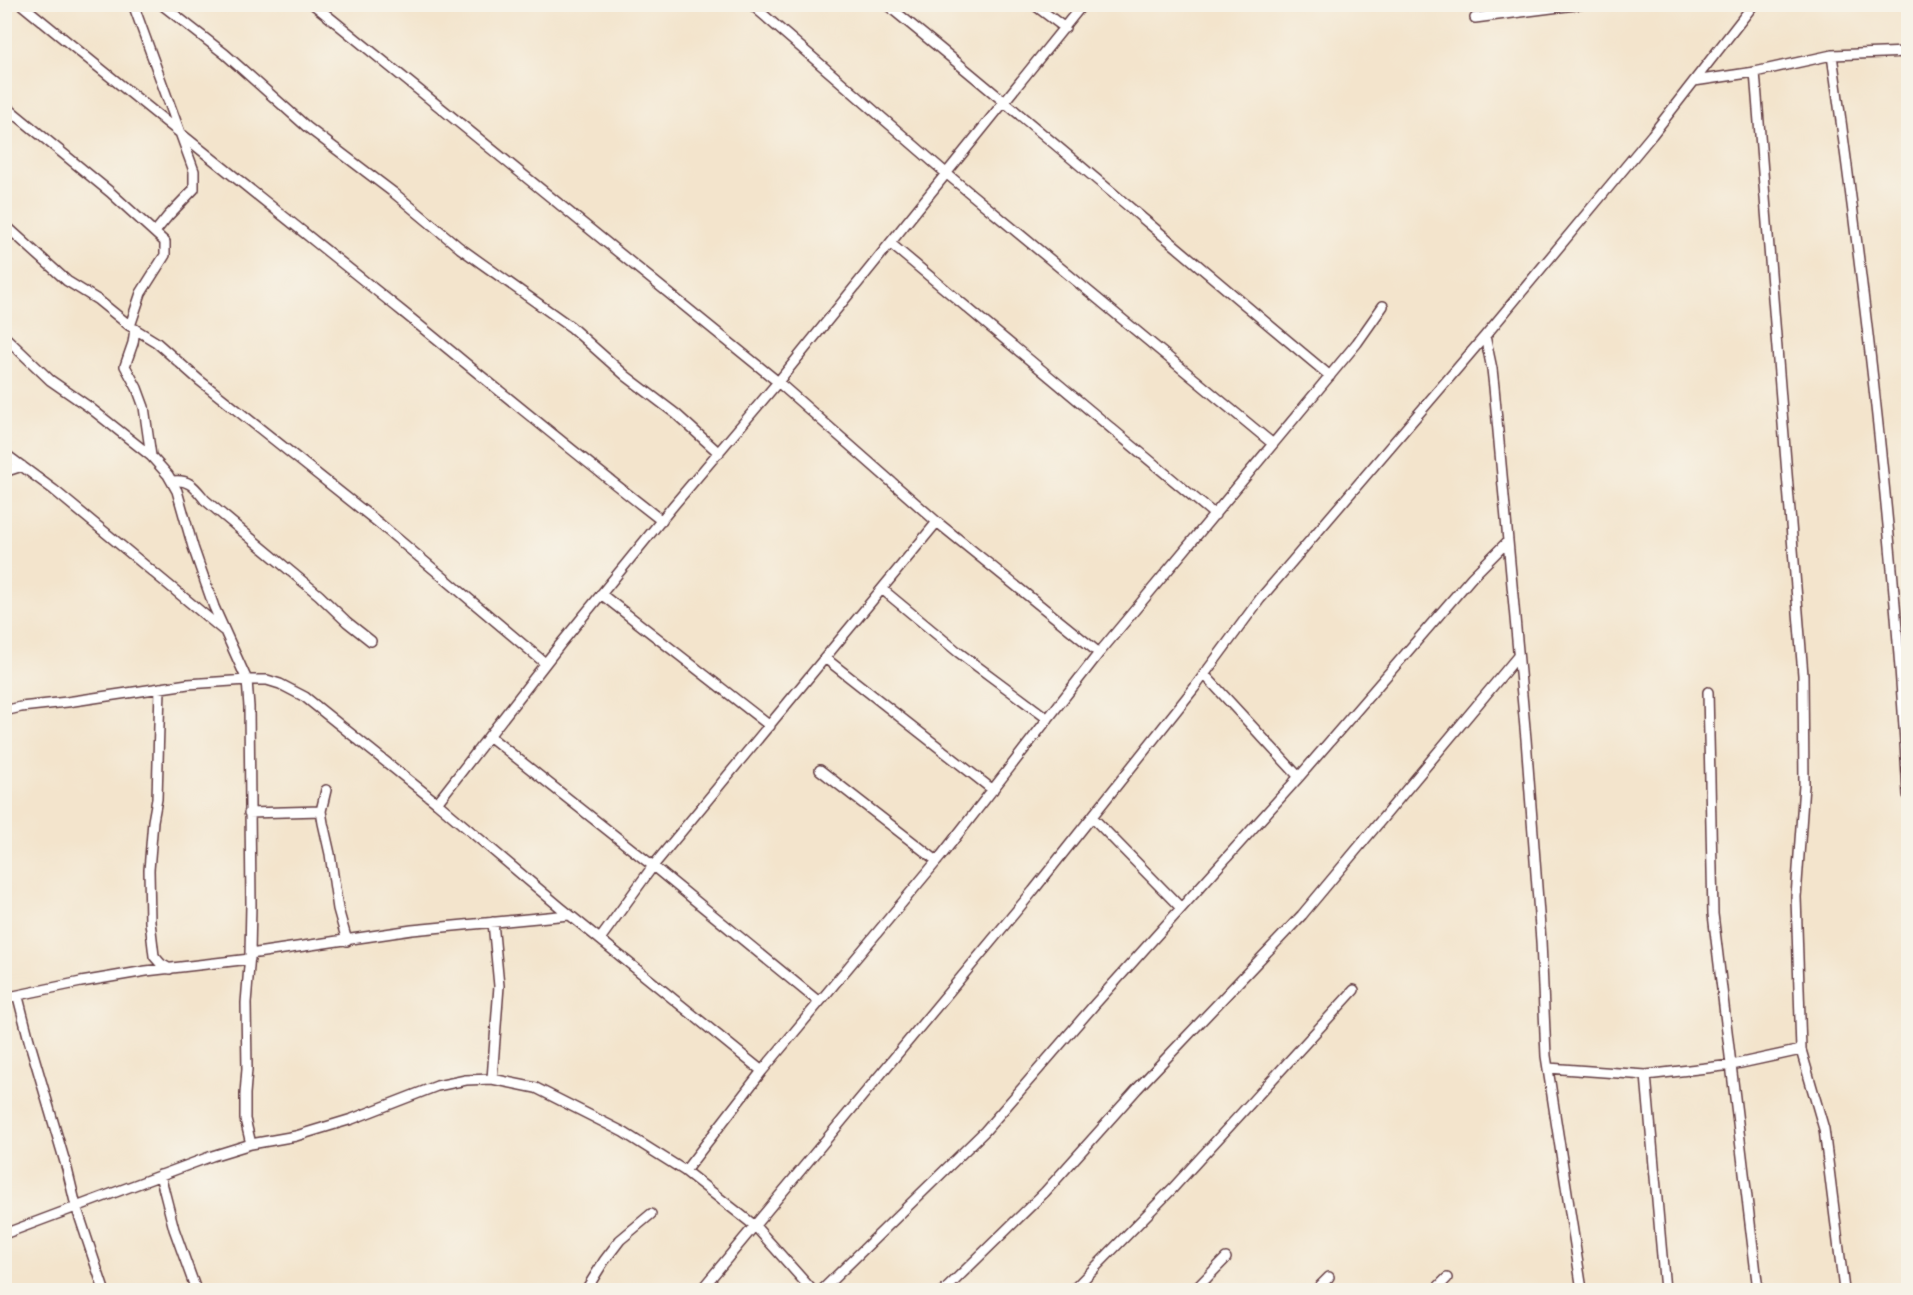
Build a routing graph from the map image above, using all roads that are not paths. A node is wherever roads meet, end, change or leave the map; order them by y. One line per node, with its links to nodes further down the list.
1 (21, 4): 19 (street)
2 (133, 4): 19 (street)
3 (161, 4): 32 (street)
4 (313, 4): 29 (street)
5 (751, 4): 20 (street)
6 (886, 4): 17 (street)
7 (1033, 4): 12 (street)
8 (1083, 4): 12 (street)
9 (1583, 4): 11 (street)
10 (1754, 4): 16 (street)
11 (1475, 18)
12 (1065, 28): 17 (street)
13 (1908, 52): 14 (street)
14 (1832, 55): 15 (street); 61 (street)
15 (1755, 72): 16 (street); 80 (street)
16 (1694, 81): 27 (street)
17 (1005, 101): 20 (street); 28 (street)
18 (4, 105): 22 (street)
19 (182, 136): 22 (street); 38 (street)
20 (947, 174): 23 (street); 30 (street)
21 (4, 224): 25 (street)
22 (155, 232): 25 (street)
23 (891, 244): 29 (street); 37 (street)
24 (1383, 306): 28 (street)
25 (133, 328): 33 (street); 48 (street)
26 (4, 336): 33 (street)
27 (1485, 336): 40 (street); 49 (street)
28 (1330, 376): 30 (street)
29 (778, 382): 32 (street); 39 (street)
30 (1273, 444): 37 (street)
31 (4, 453): 34 (street)
32 (718, 453): 38 (street)
33 (151, 456): 36 (street)
34 (22, 466): 35 (street); 43 (street)
35 (4, 472)
36 (173, 481): 43 (street); 44 (street)
37 (1215, 515): 45 (street)
38 (662, 520): 42 (street)
39 (937, 522): 41 (street); 45 (street)
40 (1507, 542): 46 (street); 58 (street)
41 (882, 589): 47 (street); 54 (street)
42 (601, 594): 48 (street); 55 (street)
43 (225, 632): 50 (street)
44 (371, 641)
45 (1099, 654): 54 (street)
46 (1518, 656): 82 (street); 102 (street)
47 (825, 658): 55 (street); 59 (street)
48 (545, 663): 56 (street)
49 (1204, 675): 58 (street); 65 (street)
50 (247, 680): 51 (street); 62 (street); 64 (street)
51 (160, 688): 53 (street); 74 (street)
52 (1708, 692): 81 (street)
53 (4, 711)
54 (1048, 719): 59 (street)
55 (770, 726): 67 (street)
56 (489, 736): 62 (street); 67 (street)
57 (820, 770): 66 (street)
58 (1299, 777): 68 (street); 101 (street)
59 (993, 789): 66 (street)
60 (326, 790): 63 (street)
61 (1908, 795)
62 (437, 803): 69 (street)
63 (321, 811): 64 (street); 72 (street)
64 (249, 813): 73 (street)
65 (1092, 817): 68 (street); 91 (street)
66 (937, 861): 78 (street)
67 (653, 866): 71 (street); 78 (street)
68 (1180, 907): 79 (street)
69 (569, 915): 70 (street); 71 (street)
70 (493, 922): 72 (street); 85 (street)
71 (600, 939): 83 (street)
72 (347, 941): 73 (street)
73 (250, 957): 74 (street); 86 (street)
74 (170, 969): 76 (street)
75 (1354, 990): 103 (street)
76 (18, 997): 77 (street); 89 (street)
77 (4, 998)
78 (819, 1002): 83 (street)
79 (1070, 1031)
80 (1801, 1050): 81 (street); 110 (street)
81 (1732, 1065): 84 (street); 109 (street)
82 (1548, 1068): 84 (street); 107 (street)
83 (762, 1071): 87 (street)
84 (1646, 1075): 108 (street)
85 (492, 1079): 86 (street); 87 (street)
86 (251, 1144): 88 (street)
87 (685, 1171): 91 (street)
88 (160, 1175): 89 (street); 97 (street)
89 (76, 1206): 92 (street); 96 (street)
90 (651, 1214): 98 (street)
91 (755, 1226): 99 (street); 100 (street)
92 (4, 1234)
93 (1226, 1258): 104 (street)
94 (1329, 1277): 105 (street)
95 (1447, 1278): 106 (street)
96 (104, 1290)
97 (196, 1290)
98 (586, 1290)
99 (701, 1290)
100 (812, 1290)
101 (822, 1290)
102 (945, 1290)
103 (1073, 1290)
104 (1195, 1290)
105 (1316, 1290)
106 (1435, 1290)
107 (1582, 1290)
108 (1665, 1290)
109 (1758, 1290)
110 (1844, 1290)

